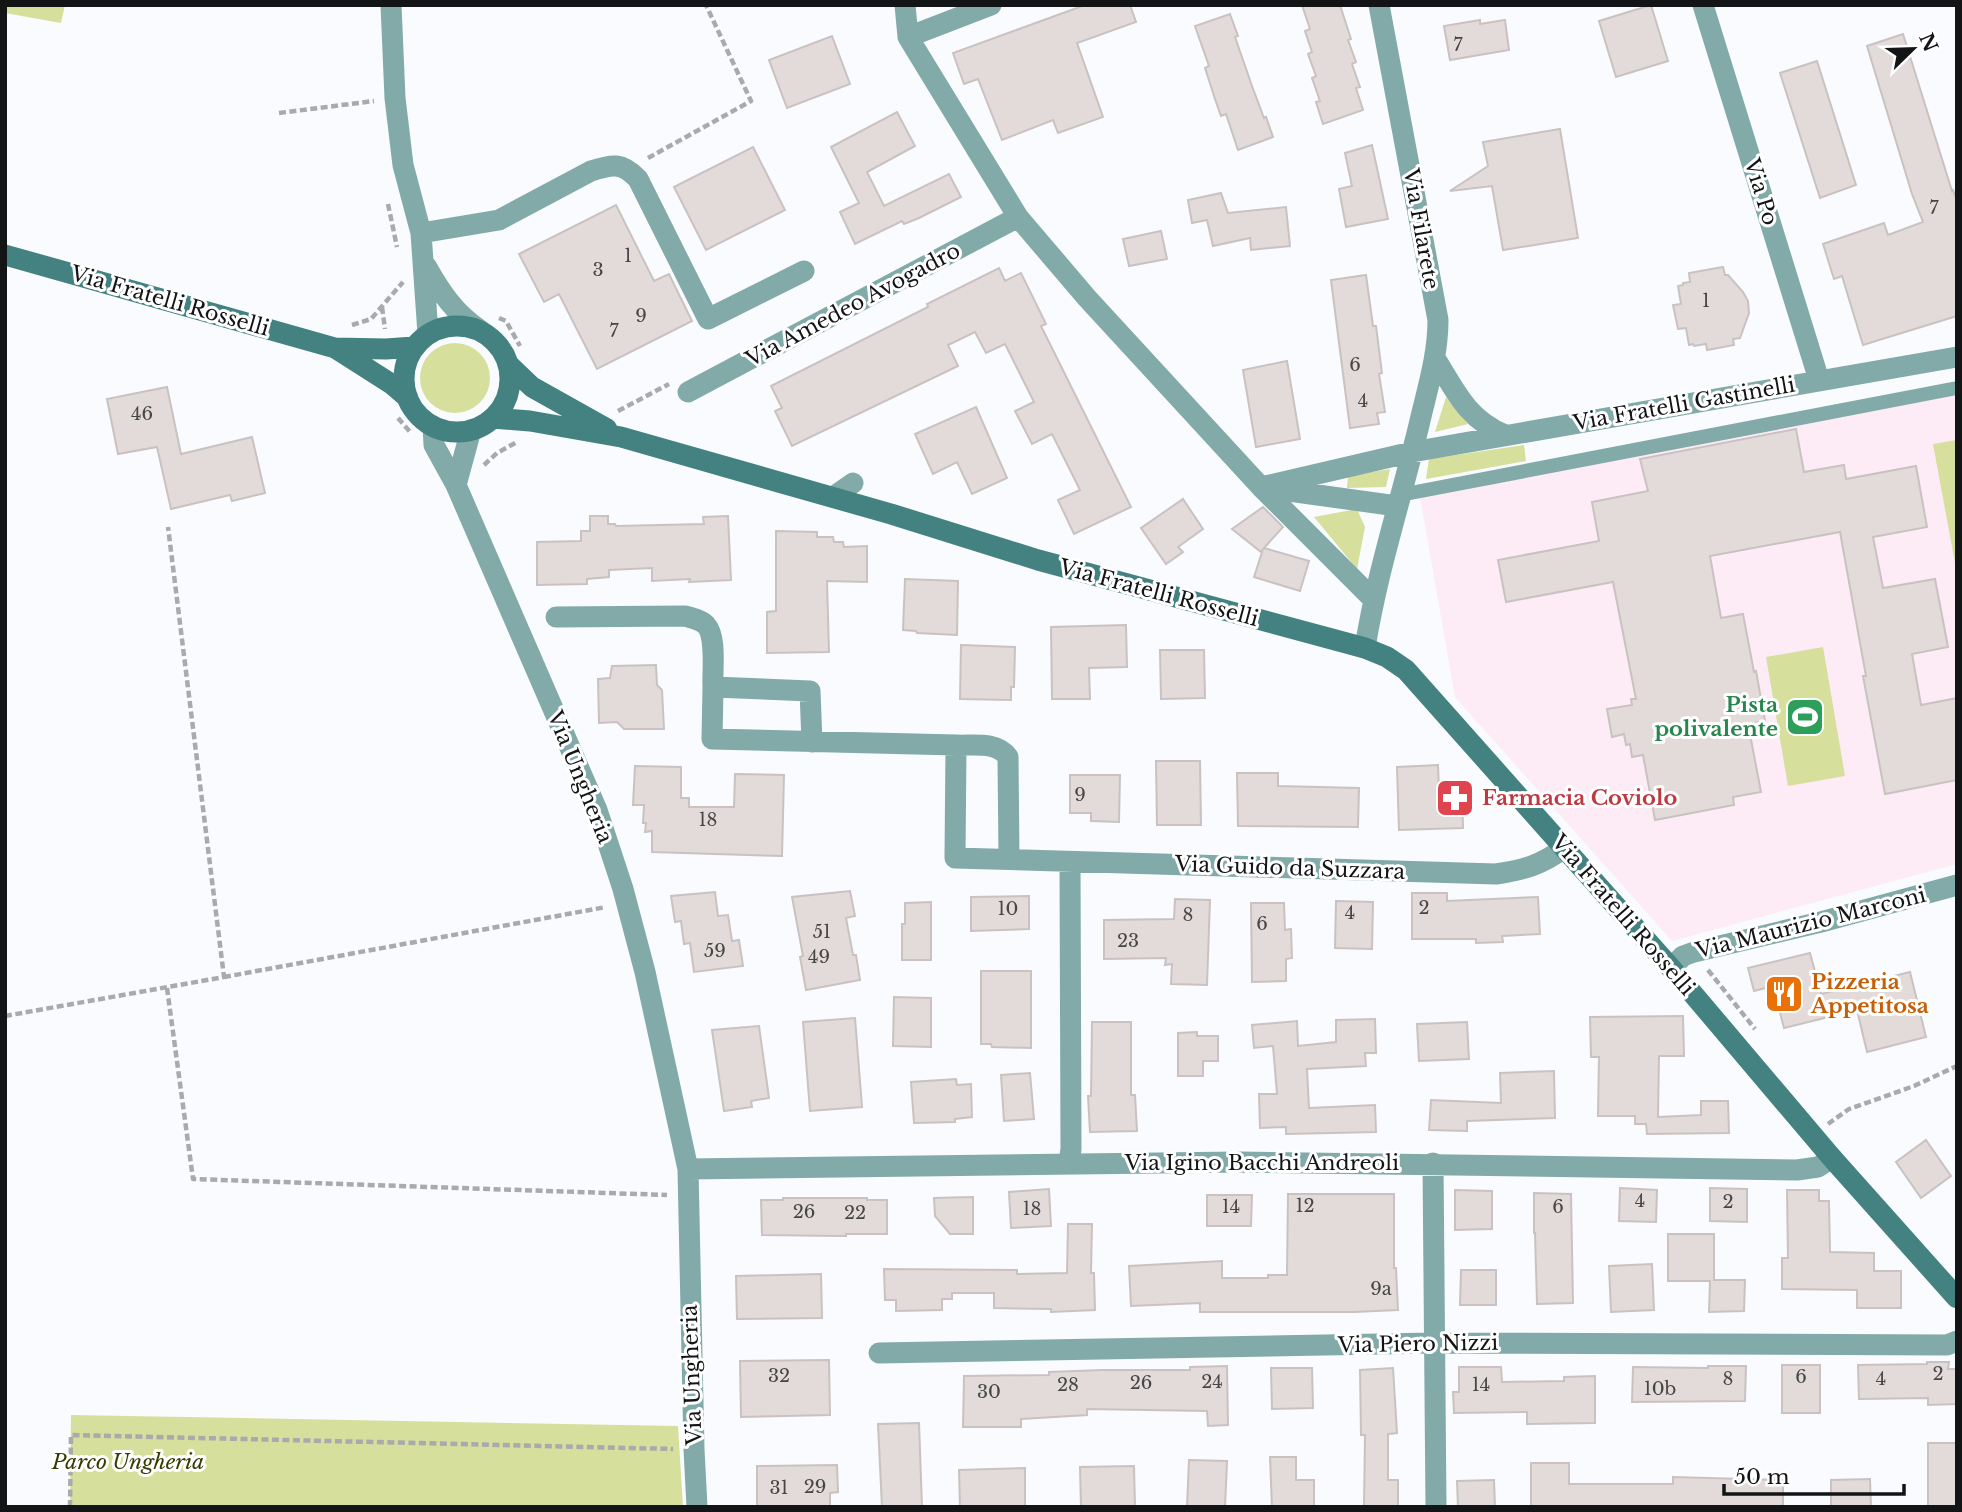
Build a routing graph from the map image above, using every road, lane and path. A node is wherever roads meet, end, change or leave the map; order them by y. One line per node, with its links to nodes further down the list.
1 (391, 5): 8 (street)
2 (706, 5): 10 (path)
3 (905, 5): 7 (street)
4 (991, 5): 7 (street)
5 (1379, 5): 20 (street, Via Filarete)
6 (1703, 5): 22 (street, Via Po)
7 (908, 37): 11 (street)
8 (396, 98): 9 (path); 12 (street)
9 (279, 113)
10 (629, 169): 12 (street); 15 (street)
11 (1018, 217): 24 (street, Via Amedeo Avogadro); 34 (street)
12 (421, 233): 14 (street)
13 (5, 255): 18 (street, Via Fratelli Rosselli)
14 (422, 258): 16 (street); 17 (street)
15 (804, 271)
16 (480, 330): 17 (street, Via Fratelli Rosselli); 21 (street, Via Fratelli Rosselli)
17 (421, 340): 18 (street, Via Fratelli Rosselli); 25 (street)
18 (335, 348): 25 (street, Via Fratelli Rosselli)
19 (1957, 357): 22 (street, Via Fratelli Gastinelli)
20 (1435, 358): 29 (street); 31 (street, Via Filarete)
21 (508, 364): 26 (street); 30 (street, Via Fratelli Rosselli)
22 (1819, 380): 29 (street, Via Fratelli Gastinelli)
23 (1957, 388): 36 (lane)
24 (688, 392)
25 (408, 397): 27 (street, Via Fratelli Rosselli)
26 (493, 418): 28 (street); 30 (street, Via Fratelli Rosselli)
27 (433, 426): 28 (street); 33 (street, Via Ungheria)
28 (471, 430): 33 (street)
29 (1506, 435): 31 (street, Via Fratelli Gastinelli)
30 (621, 436): 35 (street, Via Fratelli Rosselli)
31 (1412, 452): 34 (street, Via Fratelli Gastinelli); 36 (street)
32 (853, 483): 35 (street)
33 (456, 485): 48 (street, Via Ungheria)
34 (1261, 487): 36 (street); 38 (street)
35 (833, 497): 40 (street, Via Fratelli Rosselli)
36 (1398, 501): 38 (street)
37 (168, 527): 50 (path)
38 (1373, 599): 40 (street)
39 (556, 617): 41 (street)
40 (1365, 648): 44 (street, Via Fratelli Rosselli)
41 (713, 687): 42 (street); 42 (street)
42 (812, 742): 43 (street)
43 (956, 746): 45 (street); 45 (street, Via Guido da Suzzara)
44 (1564, 848): 46 (street, Via Guido da Suzzara); 49 (street, Via Fratelli Rosselli)
45 (1009, 859): 46 (street, Via Guido da Suzzara)
46 (1070, 862): 57 (street)
47 (1957, 885): 49 (street, Via Maurizio Marconi)
48 (627, 903): 50 (path); 54 (street, Via Ungheria)
49 (1671, 968): 55 (street, Via Fratelli Rosselli)
50 (224, 977): 51 (path)
51 (167, 988): 52 (path); 60 (path)
52 (5, 1016)
53 (1957, 1066): 55 (path)
54 (668, 1081): 59 (street, Via Ungheria); 60 (street, Via Ungheria)
55 (1815, 1136): 56 (street, Via Fratelli Rosselli)
56 (1832, 1158): 58 (street, Via Igino Bacchi Andreoli); 62 (street, Via Fratelli Rosselli)
57 (1069, 1163): 58 (street, Via Igino Bacchi Andreoli); 59 (street, Via Igino Bacchi Andreoli)
58 (1433, 1163): 64 (street)
59 (688, 1169): 61 (street, Via Ungheria)
60 (681, 1196): 61 (street, Via Ungheria)
61 (689, 1244): 66 (street, Via Ungheria)
62 (1957, 1298)
63 (1957, 1341): 64 (street, Via Piero Nizzi)
64 (1434, 1343): 65 (street, Via Piero Nizzi); 69 (street)
65 (879, 1353)
66 (694, 1449): 67 (path); 68 (street, Via Ungheria)
67 (70, 1507)
68 (697, 1507)
69 (1436, 1507)

